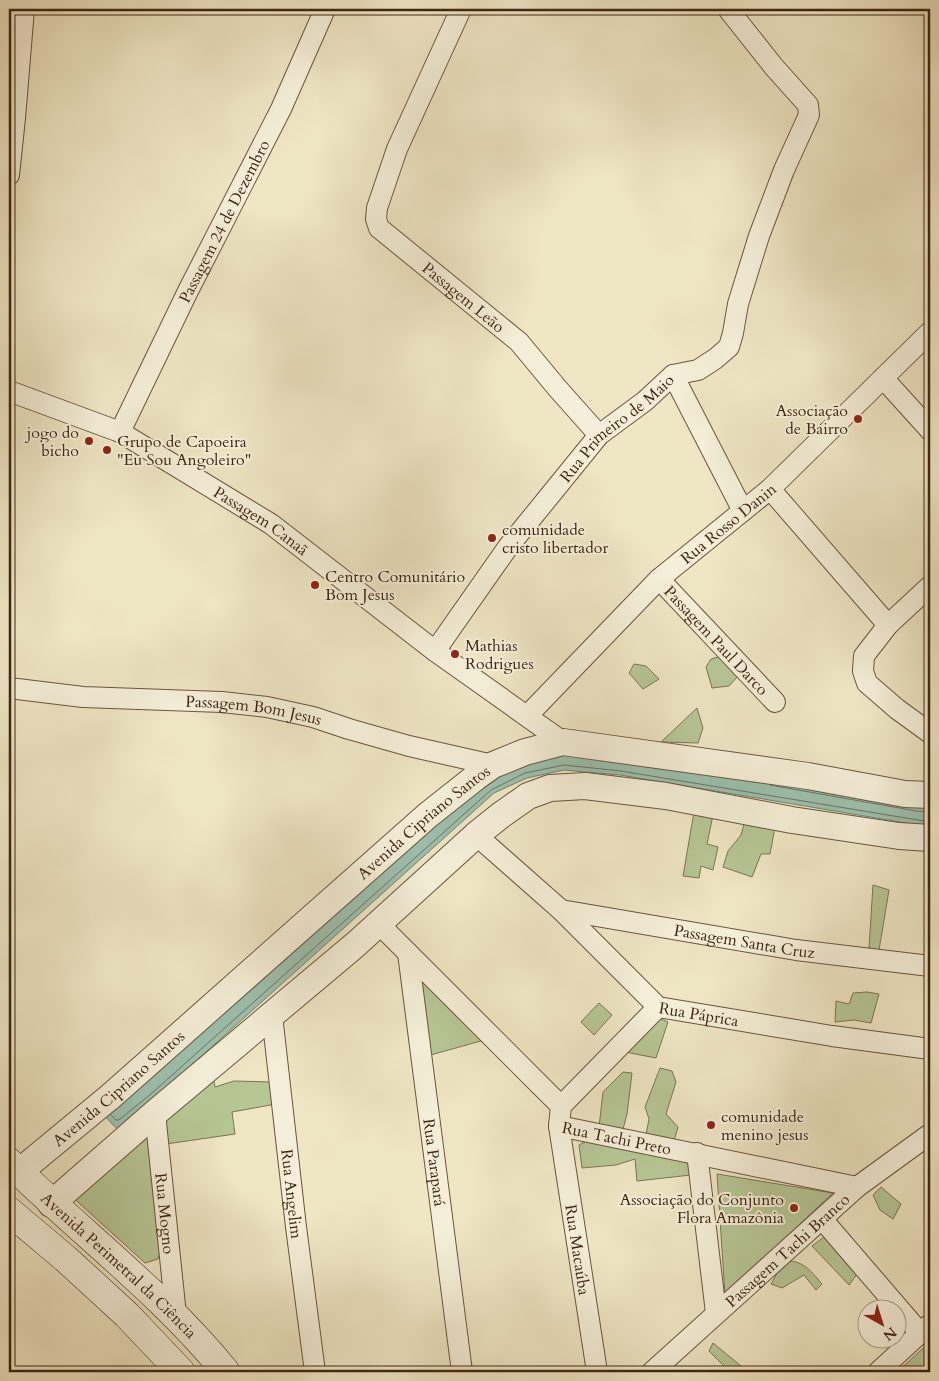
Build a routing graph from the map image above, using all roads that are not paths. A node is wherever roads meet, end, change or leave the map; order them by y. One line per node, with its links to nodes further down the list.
1 (24, 9): 5 (street)
2 (325, 9): 11 (street, Passagem 24 de Dezembro)
3 (460, 9): 12 (street, Passagem Leão)
4 (728, 9): 7 (street, Rua Primeiro de Maio)
5 (9, 175)
6 (930, 332): 8 (street, Rua Rosso Danin)
7 (673, 375): 12 (street, Rua Primeiro de Maio); 14 (street)
8 (883, 378): 10 (street); 13 (street, Rua Rosso Danin)
9 (9, 392): 11 (street, Passagem Canaã)
10 (930, 430)
11 (120, 432): 18 (street, Passagem Canaã)
12 (599, 435): 18 (street, Rua Primeiro de Maio)
13 (770, 489): 14 (street, Rua Rosso Danin); 17 (street)
14 (743, 511): 15 (street, Rua Rosso Danin)
15 (659, 578): 20 (street, Passagem Paul Darco); 21 (street, Rua Rosso Danin)
16 (930, 586): 17 (street)
17 (888, 626): 22 (street)
18 (435, 650): 21 (street, Passagem Canaã)
19 (9, 688): 24 (street, Passagem Bom Jesus)
20 (774, 702)
21 (527, 716): 23 (street, Passagem Canaã)
22 (930, 732)
23 (563, 742): 24 (street, Avenida Cipriano Santos); 25 (street, Avenida Cipriano Santos)
24 (493, 765): 39 (street, Avenida Cipriano Santos)
25 (930, 795)
26 (476, 835): 27 (street); 28 (street, Rua Páprica); 29 (street)
27 (930, 838)
28 (561, 910): 31 (street, Passagem Santa Cruz); 32 (street, Rua Páprica)
29 (378, 923): 30 (street, Rua Tachi Preto); 33 (street)
30 (408, 953): 36 (street, Rua Tachi Preto); 50 (street, Rua Parapará)
31 (930, 966)
32 (658, 1007): 34 (street, Rua Páprica); 36 (street)
33 (272, 1015): 35 (street); 49 (street, Rua Angelim)
34 (930, 1049)
35 (155, 1113): 41 (street); 45 (street, Rua Mogno)
36 (560, 1116): 38 (street, Rua Tachi Preto); 51 (street, Rua Macaúba)
37 (930, 1134): 40 (street, Passagem Tachi Branco)
38 (697, 1154): 40 (street, Rua Tachi Preto); 44 (street)
39 (14, 1167): 41 (main road, Avenida Perimetral da Ciência)
40 (857, 1187): 43 (street, Passagem Tachi Branco)
41 (51, 1204): 45 (main road, Avenida Perimetral da Ciência)
42 (9, 1211): 47 (main road, Avenida Perimetral da Ciência)
43 (822, 1219): 44 (street, Passagem Tachi Branco); 46 (street)
44 (716, 1313): 52 (street, Passagem Tachi Branco)
45 (176, 1315): 48 (main road, Avenida Perimetral da Ciência)
46 (925, 1329): 53 (street)
47 (181, 1372)
48 (226, 1372)
49 (315, 1372)
50 (462, 1372)
51 (597, 1372)
52 (652, 1372)
53 (878, 1372)

